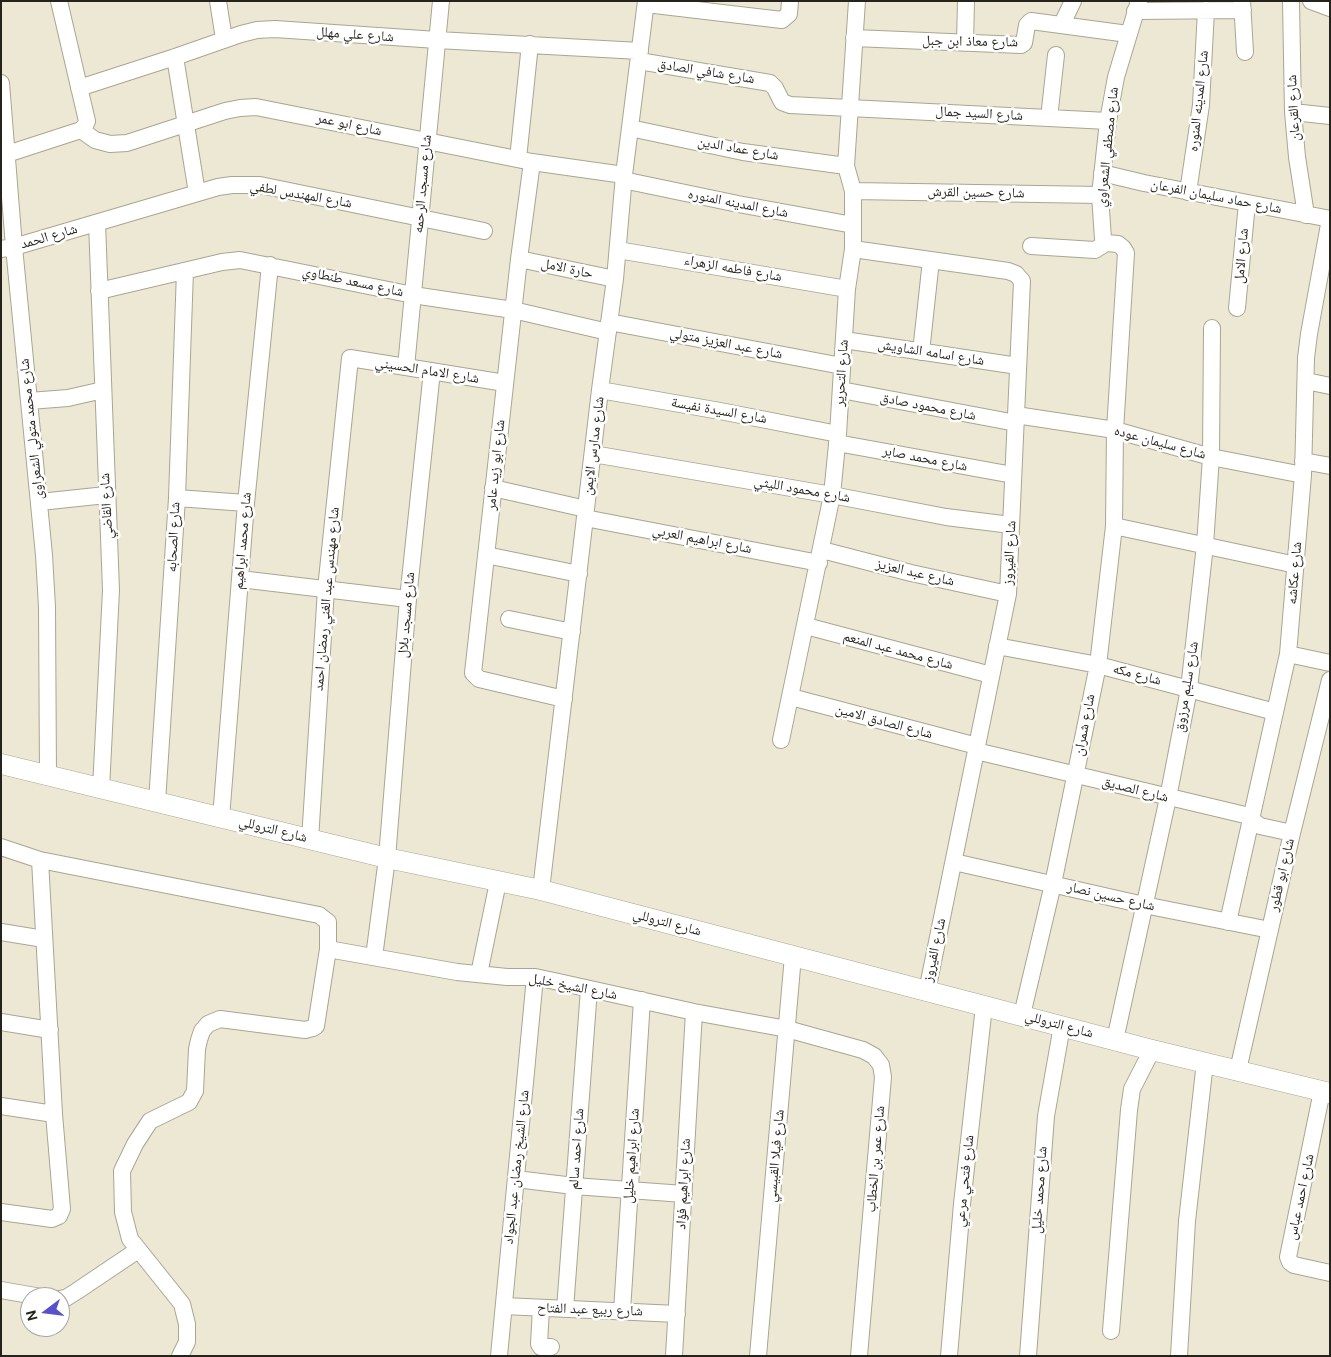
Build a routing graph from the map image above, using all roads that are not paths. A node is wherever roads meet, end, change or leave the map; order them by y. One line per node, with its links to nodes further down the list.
1 (218, 1): 18 (street)
2 (441, 1): 19 (street, شارع مسجد الرحمه)
3 (790, 1): 10 (street)
4 (857, 1): 17 (street, شارع التحرير)
5 (966, 1): 20 (street)
6 (1073, 1): 15 (street)
7 (1291, 1): 29 (street, شارع القرعان)
8 (1311, 1): 13 (street)
9 (61, 2): 27 (street)
10 (646, 2): 24 (street, شارع مدارس الايمن)
11 (1137, 6): 14 (street); 16 (street, شارع مصطفي الشعراوي)
12 (1243, 6): 14 (street); 22 (street)
13 (1330, 8)
14 (1206, 10): 43 (street, شارع المدينه المنوره)
15 (1062, 24): 16 (street, شارع معاذ ابن جبل); 20 (street, شارع معاذ ابن جبل)
16 (1128, 34): 32 (street, شارع مصطفي الشعراوي)
17 (854, 38): 20 (street, شارع معاذ ابن جبل); 28 (street, شارع التحرير)
18 (224, 39): 19 (street, شارع علي مهلل); 25 (street, شارع علي مهلل)
19 (437, 40): 21 (street, شارع علي مهلل); 36 (street, شارع مسجد الرحمه)
20 (965, 43)
21 (530, 44): 24 (street, شارع علي مهلل); 38 (street, شارع ابو زيد عامر)
22 (1245, 52)
23 (1056, 55): 31 (street)
24 (640, 56): 28 (street, شارع شافي الصادق); 34 (street, شارع مدارس الايمن)
25 (175, 57): 27 (street, شارع علي مهلل); 33 (street)
26 (1, 83): 37 (street, شارع محمد متولي الشعراوى)
27 (79, 88): 35 (street)
28 (850, 108): 31 (street, شارع السيد جمال); 39 (street, شارع التحرير)
29 (1292, 112): 30 (street); 47 (street, شارع القرعان)
30 (1330, 116)
31 (1049, 118): 32 (street, شارع السيد جمال)
32 (1108, 121): 40 (street, شارع مصطفي الشعراوي)
33 (186, 124): 35 (street, شارع ابو عمر); 36 (street, شارع ابو عمر); 44 (street)
34 (630, 128): 39 (street, شارع عماد الدين); 41 (street, شارع مدارس الايمن)
35 (81, 130): 37 (street)
36 (427, 142): 38 (street, شارع ابو عمر); 48 (street, شارع مسجد الرحمه)
37 (7, 154): 55 (street, شارع محمد متولي الشعراوى)
38 (525, 160): 41 (street, شارع ابو عمر); 58 (street, شارع ابو زيد عامر)
39 (846, 166): 42 (street, شارع التحرير)
40 (1102, 173): 43 (street, شارع حماد سليمان الفرعان); 45 (street, شارع مصطفي الشعراوي)
41 (624, 178): 51 (street, شارع المدينه المنوره); 57 (street, شارع مدارس الايمن)
42 (853, 192): 45 (street, شارع حسين القرش); 51 (street, شارع التحرير)
43 (1188, 192): 46 (street, شارع حماد سليمان الفرعان)
44 (197, 193): 48 (street, شارع المهندس لطفي); 50 (street, شارع المهندس لطفي)
45 (1100, 195): 53 (street, شارع مصطفي الشعراوي)
46 (1247, 203): 47 (street, شارع حماد سليمان الفرعان); 66 (street, شارع الامل)
47 (1306, 215): 49 (street, شارع حماد سليمان الفرعان)
48 (420, 217): 52 (street, شارع المهندس لطفي); 65 (street, شارع مسجد الرحمه)
49 (1330, 219): 77 (street, شارع عكاشه)
50 (97, 223): 55 (street, شارع الحمد); 64 (street, شارع القاضي)
51 (853, 225): 56 (street, شارع التحرير)
52 (484, 231)
53 (1106, 243): 54 (street); 85 (street)
54 (1031, 246)
55 (8, 248): 83 (street, شارع محمد متولي الشعراوى)
56 (853, 249): 59 (street, شارع الفيروز); 63 (street, شارع التحرير)
57 (618, 250): 62 (street, شارع مدارس الايمن); 63 (street, شارع فاطمه الزهراء)
58 (519, 259): 62 (street, حارة الامل); 67 (street, شارع ابو زيد عامر)
59 (931, 260): 71 (street); 74 (street, شارع الفيروز)
60 (270, 265): 61 (street, شارع مسعد طنطاوي); 65 (street, شارع مسعد طنطاوي); 97 (street, شارع محمد ابراهيم)
61 (185, 271): 64 (street, شارع مسعد طنطاوي); 95 (street, شارع الصحابه)
62 (615, 279): 68 (street, شارع مدارس الايمن)
63 (847, 289): 70 (street, شارع التحرير)
64 (99, 291): 80 (street, شارع القاضي)
65 (413, 295): 67 (street, شارع مسعد طنطاوي); 75 (street, شارع مسجد الرحمه)
66 (1237, 308)
67 (513, 310): 68 (street, شارع مسعد طنطاوي); 78 (street, شارع ابو زيد عامر)
68 (609, 327): 73 (street, شارع عبد العزيز متولي); 81 (street, شارع مدارس الايمن)
69 (1212, 328): 88 (street, شارع سليم مرزوق)
70 (844, 340): 71 (street, شارع اسامه الشاويش); 73 (street, شارع التحرير)
71 (921, 352): 74 (street, شارع اسامه الشاويش)
72 (350, 358): 75 (street, شارع الامام الحسيني); 107 (street, شارع مهندس عبد الغني رمضان احمد)
73 (842, 366): 82 (street, شارع التحرير)
74 (1018, 366): 84 (street, شارع الفيروز)
75 (406, 367): 76 (street, شارع الامام الحسيني)
76 (432, 371): 78 (street, شارع الامام الحسيني); 109 (street, شارع مسجد بلال)
77 (1306, 381): 79 (street); 90 (street, شارع عكاشه)
78 (505, 383): 92 (street, شارع ابو زيد عامر)
79 (1330, 386)
80 (103, 390): 83 (street); 93 (street, شارع القاضي)
81 (600, 390): 86 (street, شارع السيدة نفيسة); 87 (street, شارع مدارس الايمن)
82 (841, 390): 84 (street, شارع محمود صادق); 86 (street, شارع التحرير)
83 (29, 401): 96 (street, شارع محمد متولي الشعراوى)
84 (1016, 419): 85 (street, شارع سليمان عوده); 91 (street, شارع الفيروز)
85 (1115, 430): 88 (street, شارع سليمان عوده); 100 (street, شارع شمران)
86 (838, 438): 91 (street, شارع محمد صابر); 94 (street, شارع التحرير)
87 (593, 454): 94 (street, شارع محمود الليثي); 98 (street, شارع مدارس الايمن)
88 (1210, 457): 90 (street, شارع سليمان عوده); 101 (street, شارع سليم مرزوق)
89 (1330, 466): 90 (street, شارع سليمان عوده)
90 (1303, 468): 104 (street, شارع عكاشه)
91 (1014, 475): 99 (street, شارع الفيروز)
92 (493, 488): 98 (street, شارع ابراهيم العربي); 102 (street, شارع ابو زيد عامر)
93 (106, 495): 96 (street); 128 (street, شارع القاضي)
94 (832, 495): 99 (street, شارع محمود الليثي); 103 (street, شارع التحرير)
95 (177, 498): 97 (street); 130 (street, شارع الصحابه)
96 (40, 502): 127 (street, شارع محمد متولي الشعراوى)
97 (246, 503): 106 (street, شارع محمد ابراهيم)
98 (586, 514): 103 (street, شارع ابراهيم العربي); 105 (street, شارع مدارس الايمن)
99 (1011, 525): 108 (street, شارع الفيروز)
100 (1114, 526): 101 (street); 116 (street, شارع شمران)
101 (1205, 545): 104 (street); 119 (street, شارع سليم مرزوق)
102 (486, 555): 105 (street); 121 (street, شارع ابو زيد عامر)
103 (821, 556): 108 (street, شارع عبد العزيز); 111 (street, شارع التحرير)
104 (1296, 565): 114 (street, شارع عكاشه)
105 (579, 574): 112 (street, شارع مدارس الايمن)
106 (240, 578): 107 (street); 131 (street, شارع محمد ابراهيم)
107 (326, 589): 109 (street); 134 (street, شارع مهندس عبد الغني رمضان احمد)
108 (1008, 594): 113 (street, شارع الفيروز)
109 (408, 598): 136 (street, شارع مسجد بلال)
110 (509, 619): 112 (street)
111 (806, 626): 117 (street, شارع محمد عبد المنعم); 120 (street, شارع التحرير)
112 (572, 632): 121 (street, شارع مدارس الايمن)
113 (997, 646): 116 (street, شارع مكه); 117 (street, شارع الفيروز)
114 (1288, 654): 115 (street); 122 (street, شارع عكاشه)
115 (1330, 663)
116 (1098, 665): 119 (street, شارع مكه); 126 (street, شارع شمران)
117 (991, 675): 124 (street, شارع الفيروز)
118 (1330, 680): 133 (street, شارع ابو قطور)
119 (1189, 689): 122 (street, شارع مكه); 129 (street, شارع سليم مرزوق)
120 (791, 697): 123 (street, شارع التحرير); 124 (street, شارع الصادق الامين)
121 (564, 699): 141 (street, شارع مدارس الايمن)
122 (1276, 712): 132 (street, شارع عكاشه)
123 (781, 740)
124 (976, 749): 126 (street, شارع الصديق); 138 (street, شارع الفيروز)
125 (1, 764): 127 (street, شارع التروللي)
126 (1076, 775): 129 (street, شارع الصديق); 140 (street, شارع شمران)
127 (48, 776): 128 (street, شارع التروللي)
128 (102, 789): 130 (street, شارع التروللي)
129 (1168, 798): 132 (street, شارع الصديق); 142 (street, شارع سليم مرزوق)
130 (157, 802): 131 (street, شارع التروللي)
131 (221, 818): 134 (street, شارع التروللي)
132 (1251, 818): 133 (street, شارع الصديق); 143 (street, شارع عكاشه)
133 (1292, 833): 144 (street, شارع ابو قطور)
134 (310, 840): 136 (street, شارع التروللي)
135 (1, 847): 137 (street)
136 (387, 858): 139 (street, شارع التروللي); 149 (street, شارع مسجد بلال)
137 (40, 860): 146 (street); 147 (street)
138 (954, 862): 140 (street, شارع حسين نصار); 153 (street, شارع الفيروز)
139 (498, 882): 141 (street, شارع التروللي); 150 (street)
140 (1053, 884): 142 (street, شارع حسين نصار); 157 (street, شارع شمران)
141 (541, 890): 148 (street, شارع التروللي)
142 (1144, 905): 143 (street, شارع حسين نصار); 162 (street, شارع سليم مرزوق)
143 (1228, 922): 144 (street, شارع حسين نصار)
144 (1270, 930): 165 (street, شارع ابو قطور)
145 (1, 932): 146 (street)
146 (44, 939): 161 (street)
147 (328, 949): 149 (street, شارع الشيخ خليل); 174 (street)
148 (793, 956): 153 (street, شارع التروللي); 160 (street, شارع فيلا القبيسي)
149 (374, 957): 150 (street, شارع الشيخ خليل)
150 (479, 974): 151 (street, شارع الشيخ خليل)
151 (534, 977): 152 (street, شارع الشيخ خليل); 169 (street, شارع الشيخ رمضان عبد الجواد)
152 (589, 989): 154 (street, شارع الشيخ خليل); 170 (street, شارع احمد سالم)
153 (927, 991): 155 (street, شارع التروللي)
154 (642, 1000): 156 (street, شارع الشيخ خليل); 171 (street, شارع ابراهيم خليل)
155 (984, 1006): 157 (street, شارع التروللي); 191 (street, شارع فتحي مرعي)
156 (694, 1012): 160 (street, شارع الشيخ خليل); 172 (street, شارع ابراهيم فؤاد)
157 (1022, 1015): 159 (street, شارع التروللي)
158 (1, 1022): 161 (street)
159 (1062, 1026): 162 (street, شارع التروللي); 192 (street, شارع محمد خليل)
160 (787, 1029): 189 (street, شارع فيلا القبيسي); 190 (street, شارع عمر بن الخطاب)
161 (50, 1030): 168 (street)
162 (1115, 1040): 163 (street, شارع التروللي)
163 (1152, 1050): 164 (street, شارع التروللي); 184 (street)
164 (1205, 1062): 165 (street, شارع التروللي); 193 (street)
165 (1238, 1070): 166 (street, شارع التروللي)
166 (1326, 1092): 175 (street, شارع احمد عباس)
167 (1, 1106): 168 (street)
168 (54, 1114): 173 (street)
169 (516, 1179): 170 (street); 179 (street, شارع الشيخ رمضان عبد الجواد)
170 (574, 1186): 171 (street); 181 (street, شارع احمد سالم)
171 (630, 1190): 172 (street); 182 (street, شارع ابراهيم خليل)
172 (684, 1194): 183 (street, شارع ابراهيم فؤاد)
173 (1, 1212)
174 (138, 1250): 178 (street); 186 (street)
175 (1330, 1273)
176 (1, 1290): 177 (street)
177 (20, 1293)
178 (70, 1296)
179 (504, 1306): 180 (street, شارع ربيع عبد الفتاح); 187 (street, شارع الشيخ رمضان عبد الجواد)
180 (541, 1308): 181 (street, شارع ربيع عبد الفتاح); 185 (street)
181 (565, 1309): 182 (street, شارع ربيع عبد الفتاح)
182 (622, 1311): 183 (street, شارع ربيع عبد الفتاح)
183 (676, 1314): 188 (street, شارع ابراهيم فؤاد)
184 (1111, 1331)
185 (550, 1348)
186 (180, 1356)
187 (499, 1356)
188 (674, 1356)
189 (758, 1356)
190 (858, 1356)
191 (949, 1356)
192 (1028, 1356)
193 (1179, 1356)

